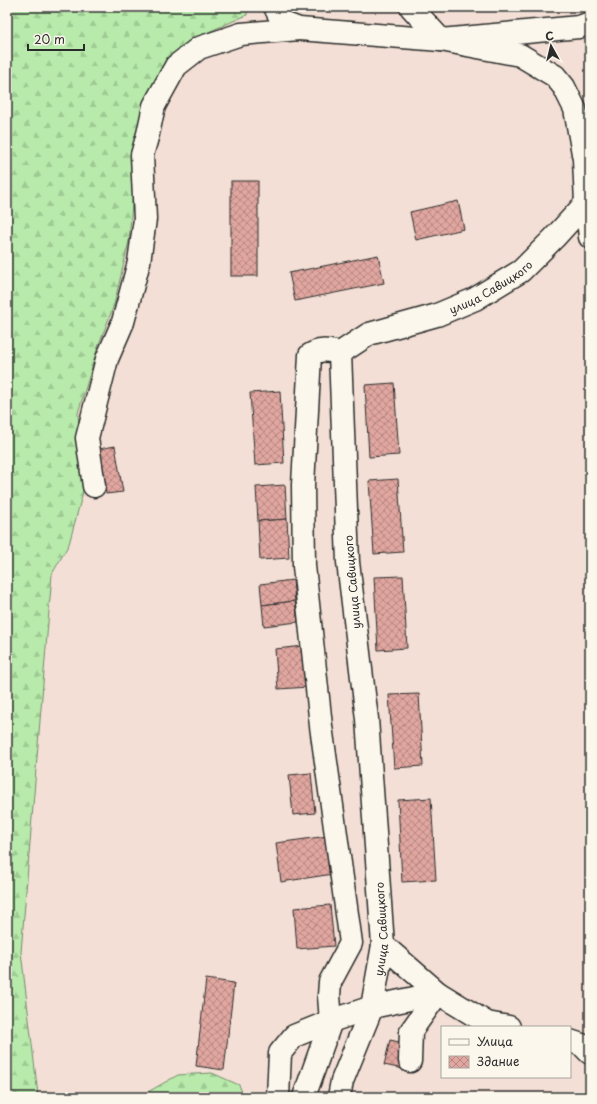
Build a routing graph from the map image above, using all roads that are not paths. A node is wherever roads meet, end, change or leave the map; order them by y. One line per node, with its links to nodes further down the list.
1 (275, 7): 4 (street)
2 (411, 7): 5 (street)
3 (590, 22): 5 (street)
4 (299, 29): 5 (street); 10 (street)
5 (442, 40): 6 (street)
6 (587, 160): 7 (street)
7 (588, 203): 8 (street); 9 (street, улица Савицкого)
8 (590, 237)
9 (340, 353): 11 (street, улица Савицкого); 14 (street)
10 (94, 486)
11 (383, 945): 12 (street); 13 (street, улица Савицкого)
12 (438, 993): 13 (street); 15 (street); 18 (street)
13 (372, 1007): 14 (street); 21 (street, улица Савицкого)
14 (331, 1021): 19 (street); 20 (street)
15 (504, 1026)
16 (571, 1041): 17 (street)
17 (590, 1053)
18 (410, 1061)
19 (278, 1097)
20 (304, 1097)
21 (339, 1097)

